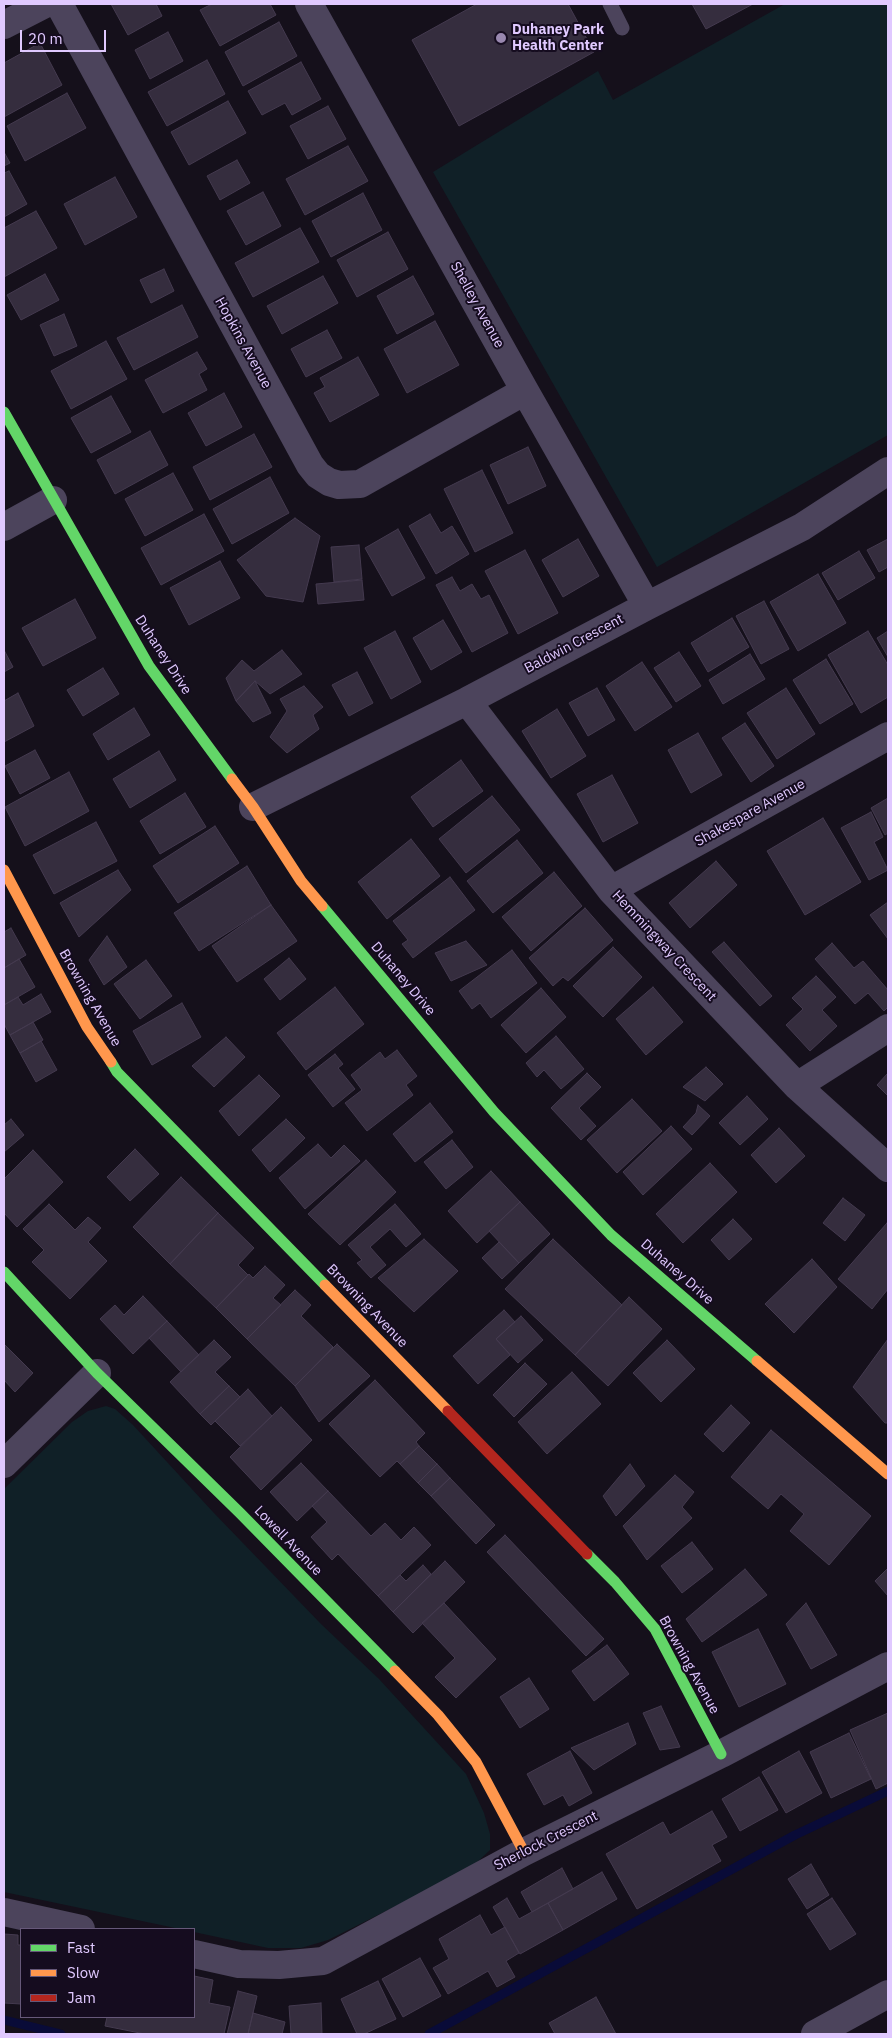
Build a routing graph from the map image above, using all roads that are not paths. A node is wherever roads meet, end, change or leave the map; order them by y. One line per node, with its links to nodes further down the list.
1 (45, 4): 5 (street)
2 (59, 4): 7 (street, Hopkins Avenue)
3 (309, 4): 7 (street, Shelley Avenue)
4 (610, 4): 6 (lane)
5 (4, 25)
6 (622, 28)
7 (525, 391): 12 (street, Shelley Avenue)
8 (4, 412): 10 (street, Duhaney Drive)
9 (888, 470): 12 (street, Baldwin Crescent)
10 (54, 500): 11 (street); 15 (street, Duhaney Drive)
11 (4, 527)
12 (647, 606): 13 (street, Baldwin Crescent)
13 (466, 701): 15 (street, Baldwin Crescent); 17 (street, Hemmingway Crescent)
14 (888, 736): 17 (street, Shakespare Avenue)
15 (253, 807): 24 (street, Duhaney Drive)
16 (4, 870): 26 (street, Browning Avenue)
17 (611, 890): 19 (street, Hemmingway Crescent)
18 (888, 1028): 19 (street)
19 (797, 1086): 20 (street, Hemmingway Crescent)
20 (888, 1168)
21 (4, 1272): 22 (street, Lowell Avenue)
22 (96, 1373): 23 (street); 27 (street, Lowell Avenue)
23 (4, 1464)
24 (888, 1474)
25 (888, 1666): 26 (street, Sherlock Crescent)
26 (721, 1754): 27 (street, Sherlock Crescent)
27 (524, 1852): 30 (street, Sherlock Crescent)
28 (4, 1912): 29 (street)
29 (76, 1928)
30 (195, 1954)
31 (888, 1994): 32 (street)
32 (816, 2034)

